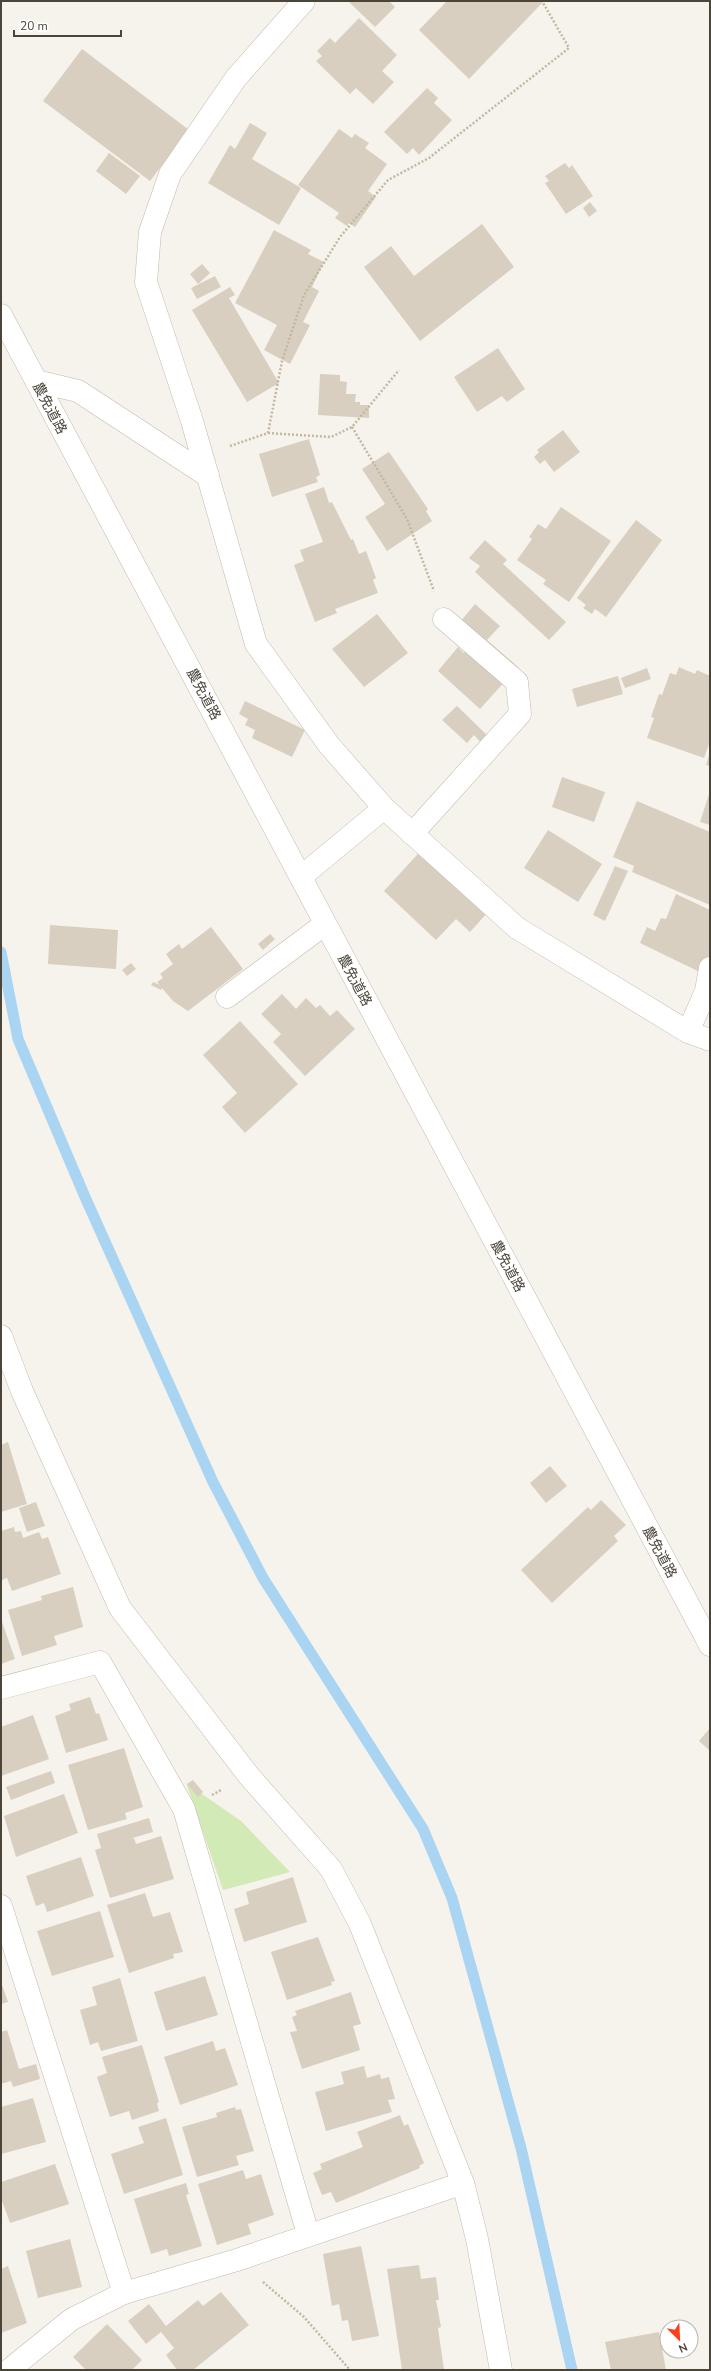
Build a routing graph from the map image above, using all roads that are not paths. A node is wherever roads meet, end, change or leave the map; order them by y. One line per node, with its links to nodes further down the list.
1 (304, 1): 4 (street)
2 (1, 315): 3 (street, 農免道路)
3 (36, 381): 4 (street); 8 (street, 農免道路)
4 (208, 476): 6 (street)
5 (444, 619): 7 (street)
6 (384, 808): 7 (street); 8 (street)
7 (412, 834): 12 (street)
8 (302, 876): 9 (street, 農免道路)
9 (325, 924): 11 (street); 15 (street, 農免道路)
10 (710, 968): 12 (street)
11 (227, 997)
12 (688, 1032): 13 (street)
13 (710, 1040)
14 (1, 1336): 18 (street)
15 (710, 1645)
16 (1, 1688): 19 (street)
17 (1, 1906): 20 (street)
18 (463, 2183): 19 (street); 22 (street)
19 (308, 2234): 20 (street)
20 (124, 2294): 21 (street)
21 (9, 2370)
22 (500, 2370)

